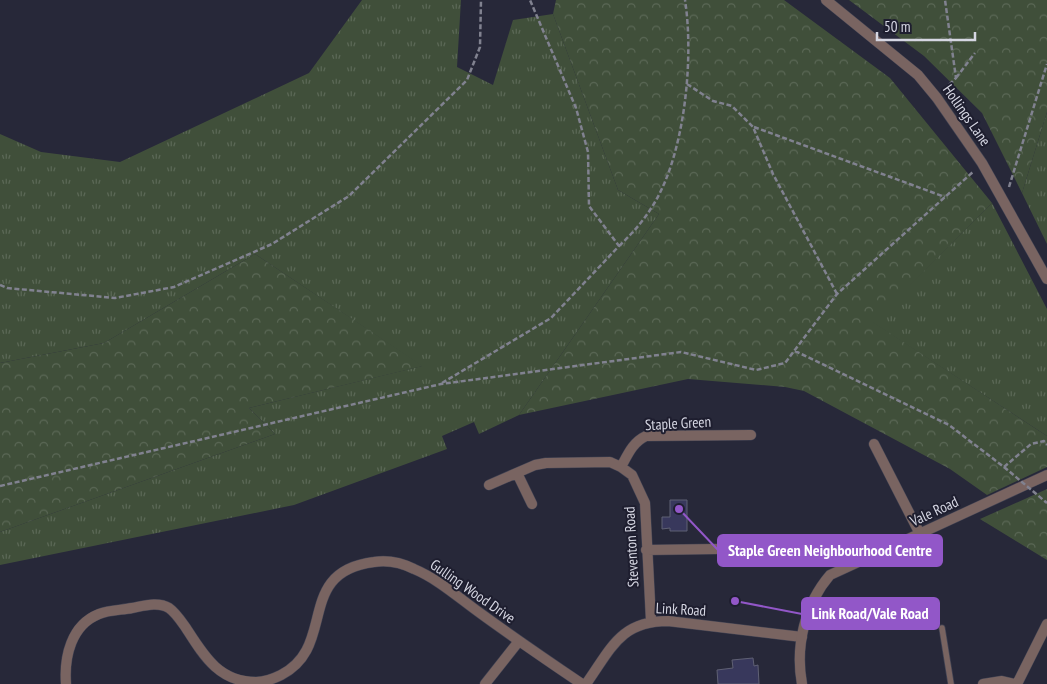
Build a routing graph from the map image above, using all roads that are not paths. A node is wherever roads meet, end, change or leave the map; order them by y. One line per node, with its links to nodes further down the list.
1 (826, 0): 2 (street, Hollings Lane)
2 (1047, 279)
3 (750, 435): 5 (street, Staple Green)
4 (874, 444): 10 (street)
5 (621, 467): 6 (street); 12 (street, Steventon Road)
6 (517, 473): 8 (street); 9 (street)
7 (1047, 475): 10 (street, Vale Road)
8 (489, 485)
9 (532, 504)
10 (920, 534): 16 (street, Vale Road)
11 (716, 549): 12 (street)
12 (646, 550): 13 (street, Steventon Road)
13 (651, 621): 16 (street, Link Road); 22 (street, Link Road)
14 (1047, 624): 26 (street)
15 (942, 628): 24 (lane)
16 (802, 637): 23 (street, Vale Road)
17 (519, 641): 18 (street, Gulling Wood Drive); 20 (street); 21 (street, Gulling Wood Drive)
18 (272, 682): 19 (street, Gulling Wood Drive)
19 (66, 684)
20 (485, 684)
21 (582, 684)
22 (586, 684)
23 (802, 684)
24 (951, 684)
25 (983, 684): 26 (street)
26 (1016, 684)

